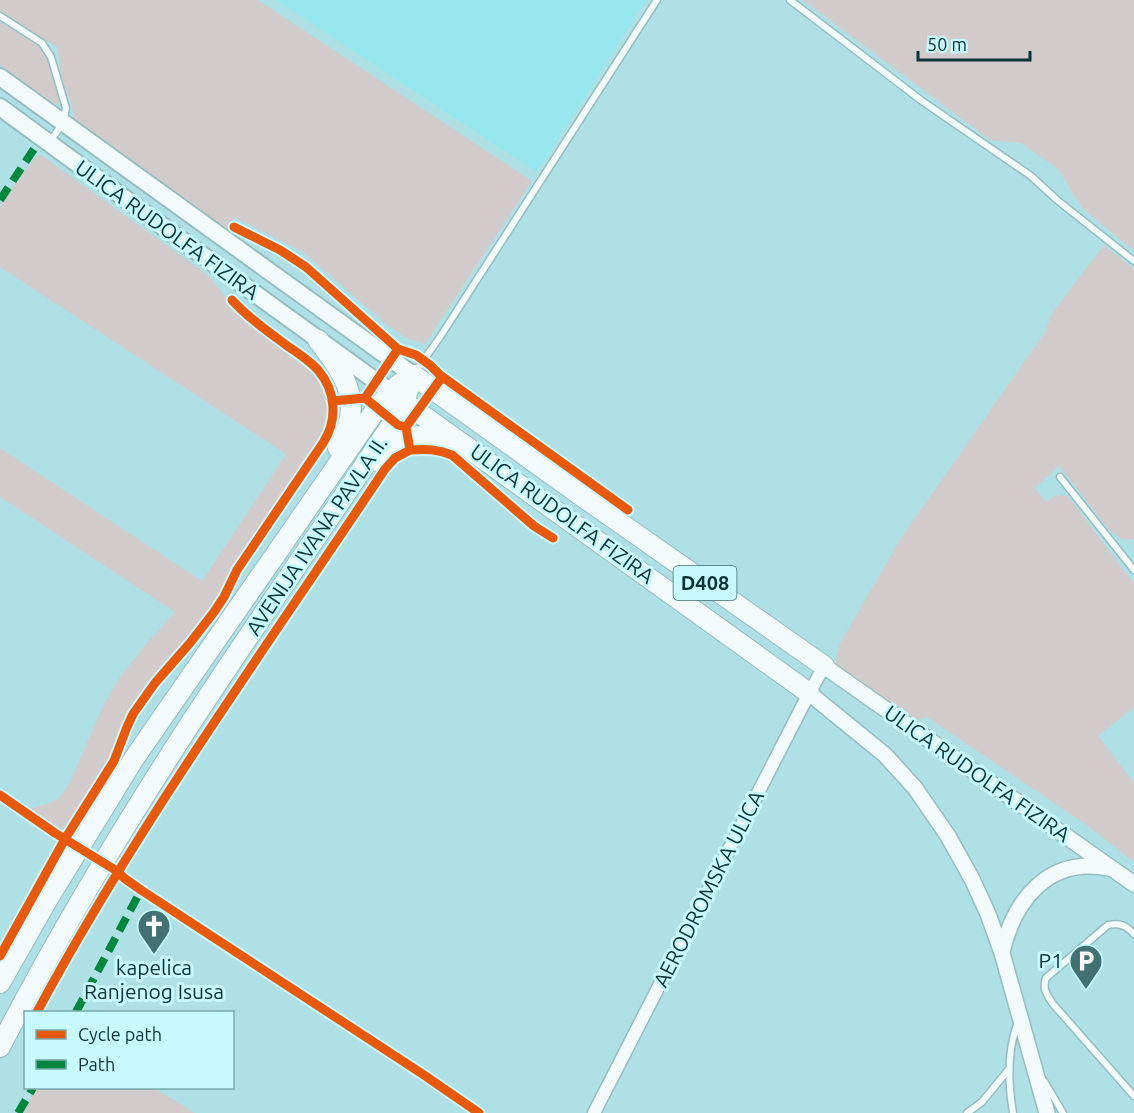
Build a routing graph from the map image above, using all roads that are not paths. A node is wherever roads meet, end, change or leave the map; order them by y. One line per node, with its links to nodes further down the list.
1 (657, 0): 10 (lane)
2 (790, 0): 8 (lane)
3 (0, 16): 6 (lane)
4 (0, 77): 6 (main road, ULICA RUDOLFA FIZIRA)
5 (0, 108): 7 (main road, ULICA RUDOLFA FIZIRA)
6 (63, 123): 7 (lane); 10 (main road, ULICA RUDOLFA FIZIRA)
7 (49, 143): 9 (main road, ULICA RUDOLFA FIZIRA)
8 (1134, 261)
9 (318, 340): 11 (main road, ULICA RUDOLFA FIZIRA); 14 (main road)
10 (413, 375): 11 (main road, AVENIJA IVANA PAVLA II.); 17 (main road, ULICA RUDOLFA FIZIRA / D408)
11 (398, 397): 12 (main road, ULICA RUDOLFA FIZIRA / D408); 14 (main road, AVENIJA IVANA PAVLA II.); 15 (main road, AVENIJA IVANA PAVLA II.)
12 (456, 438): 15 (main road); 18 (main road, ULICA RUDOLFA FIZIRA / D408)
13 (1060, 477): 16 (lane)
14 (316, 498): 24 (main road, AVENIJA IVANA PAVLA II.)
15 (343, 498): 26 (main road, AVENIJA IVANA PAVLA II.)
16 (1134, 570)
17 (824, 666): 18 (street, AERODROMSKA ULICA); 19 (street, ULICA RUDOLFA FIZIRA)
18 (809, 693): 23 (street, ULICA RUDOLFA FIZIRA); 31 (street, AERODROMSKA ULICA)
19 (1111, 869): 21 (street, ULICA RUDOLFA FIZIRA); 23 (street)
20 (124, 878): 30 (lane)
21 (1134, 884)
22 (1134, 934): 29 (lane)
23 (1002, 953): 25 (street, ULICA RUDOLFA FIZIRA)
24 (0, 983)
25 (1020, 1015): 27 (street, ULICA RUDOLFA FIZIRA); 28 (lane)
26 (0, 1047)
27 (1034, 1065): 34 (street, ULICA RUDOLFA FIZIRA); 35 (lane)
28 (1009, 1068): 32 (lane); 33 (lane)
29 (1134, 1096)
30 (479, 1113)
31 (594, 1113)
32 (967, 1113)
33 (1013, 1113)
34 (1047, 1113)
35 (1063, 1113)

